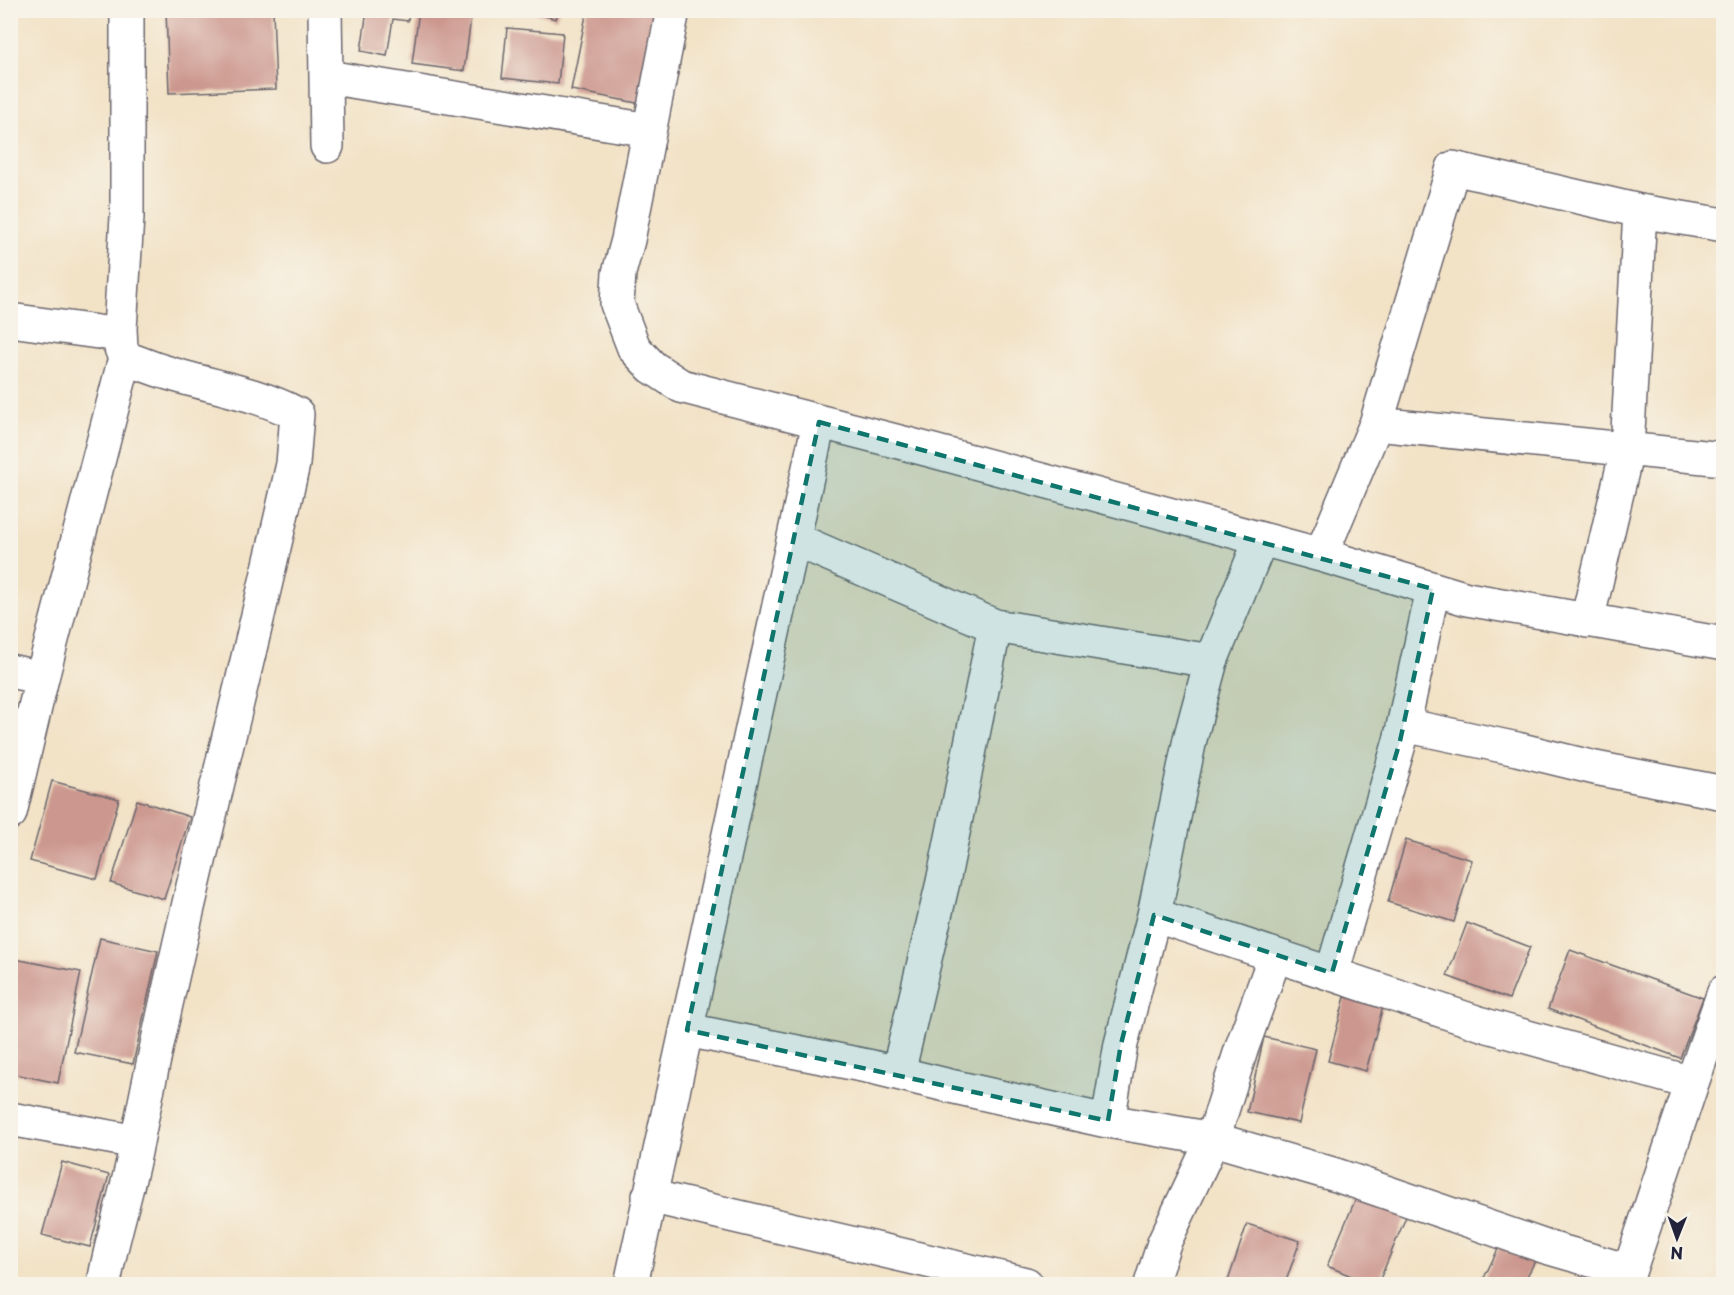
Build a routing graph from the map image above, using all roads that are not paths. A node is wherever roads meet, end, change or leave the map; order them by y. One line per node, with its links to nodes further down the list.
1 (127, 10): 10 (street)
2 (326, 10): 4 (street)
3 (673, 10): 5 (street)
4 (327, 77): 5 (street); 6 (street)
5 (649, 130): 11 (street)
6 (327, 146)
7 (1640, 211): 8 (street); 12 (street); 13 (street)
8 (1724, 225)
9 (10, 320): 10 (street)
10 (123, 347): 23 (street); 37 (street)
11 (819, 422): 15 (street); 16 (street)
12 (1376, 424): 13 (street); 17 (street)
13 (1627, 450): 14 (street); 19 (street)
14 (1724, 459)
15 (794, 539): 20 (street); 31 (street)
16 (1261, 539): 17 (street); 22 (street)
17 (1321, 555): 18 (street)
18 (1433, 589): 19 (street); 24 (street)
19 (1587, 621): 21 (street)
20 (995, 626): 22 (street); 32 (street)
21 (1724, 644)
22 (1211, 661): 27 (street)
23 (26, 674): 26 (street)
24 (1404, 725): 25 (street); 29 (street)
25 (1724, 793)
26 (10, 813)
27 (1154, 915): 28 (street); 35 (street)
28 (1275, 956): 29 (street); 36 (street)
29 (1332, 973): 33 (street)
30 (1723, 995): 33 (street)
31 (687, 1030): 32 (street); 38 (street)
32 (898, 1073): 35 (street)
33 (1692, 1083): 39 (street)
34 (10, 1119): 37 (street)
35 (1108, 1121): 36 (street)
36 (1213, 1139): 39 (street); 43 (street)
37 (137, 1142): 40 (street)
38 (649, 1196): 41 (street); 42 (street)
39 (1627, 1278)
40 (104, 1284)
41 (631, 1284)
42 (1026, 1284)
43 (1151, 1284)

